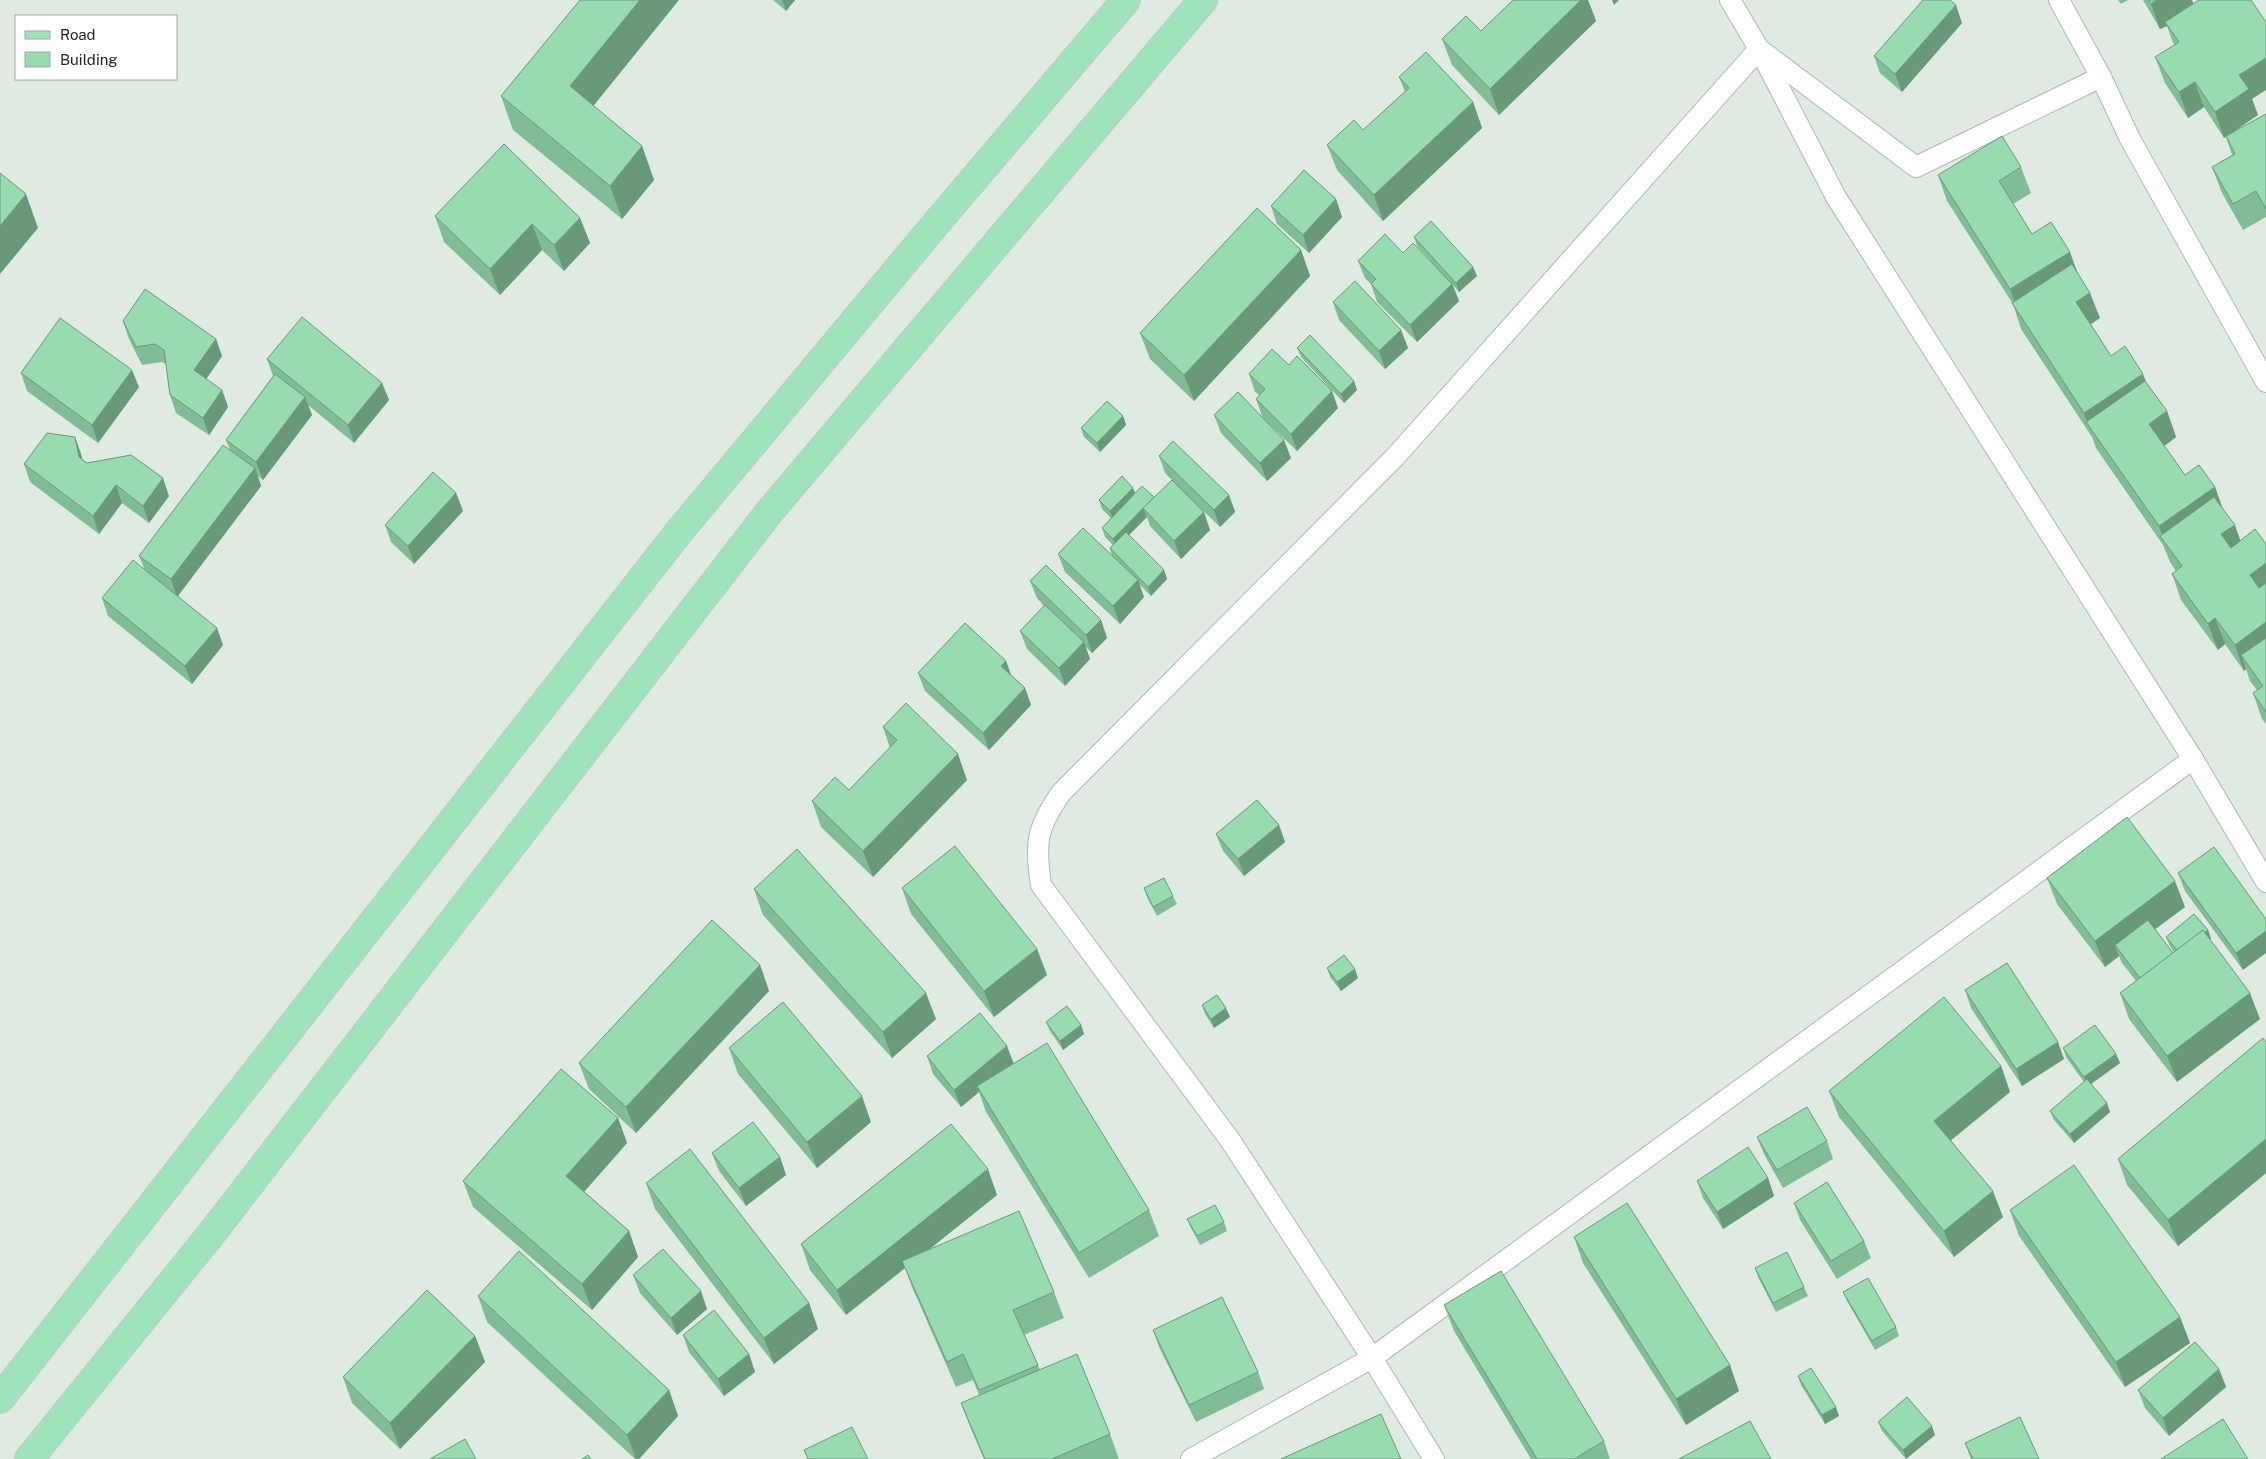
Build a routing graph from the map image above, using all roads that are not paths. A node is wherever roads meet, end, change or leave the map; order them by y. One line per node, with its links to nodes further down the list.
1 (1126, 0): 11 (main road)
2 (1203, 0): 12 (main road)
3 (1730, 0): 5 (lane)
4 (2060, 0): 6 (lane)
5 (1759, 49): 6 (lane); 8 (lane); 10 (lane)
6 (2101, 78): 7 (lane)
7 (2266, 382)
8 (2193, 759): 9 (lane); 10 (lane)
9 (2266, 882)
10 (1372, 1358): 13 (lane); 14 (lane)
11 (0, 1399)
12 (30, 1459)
13 (1191, 1459)
14 (1434, 1459)

